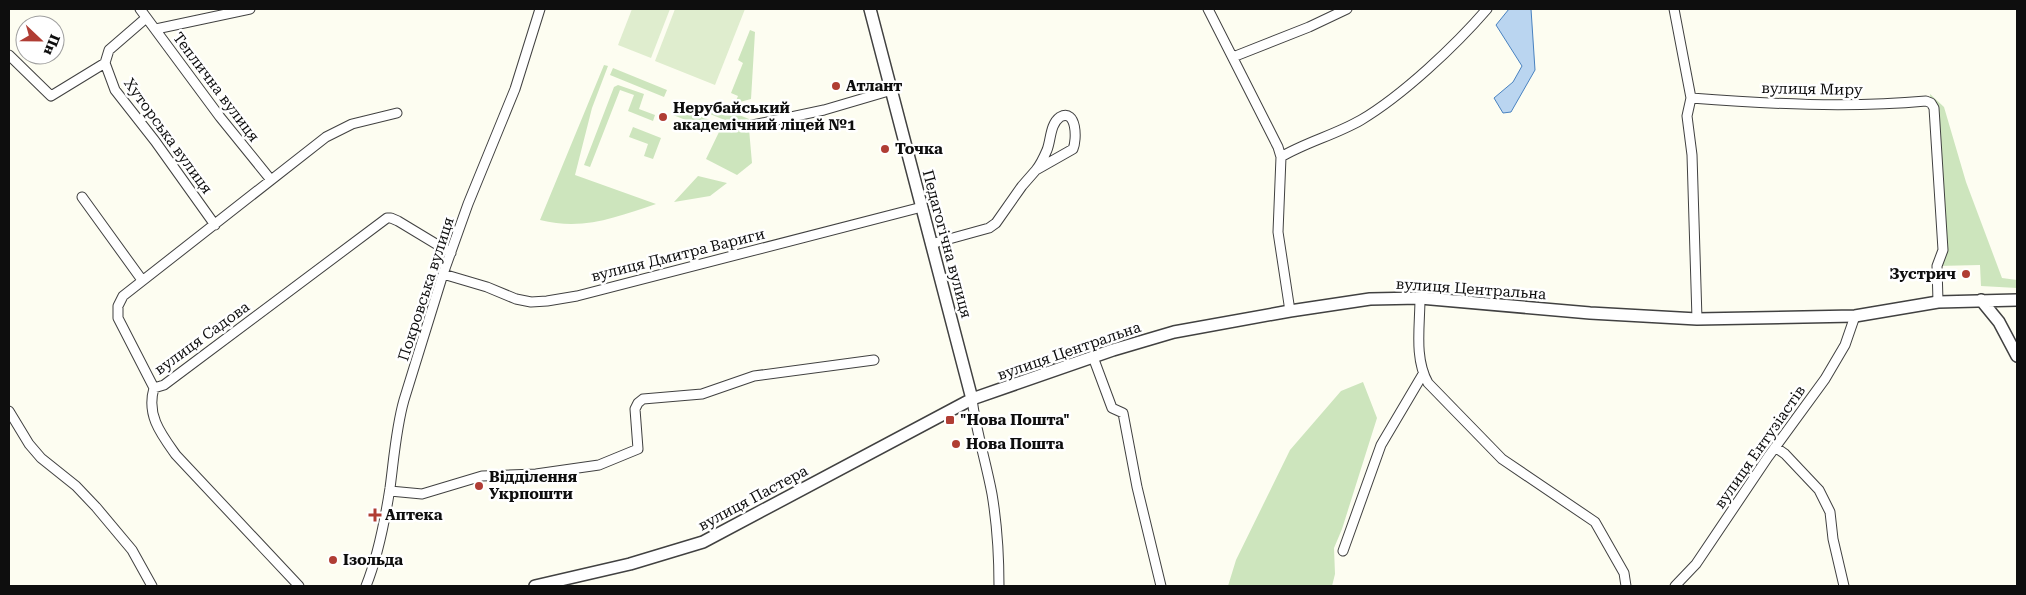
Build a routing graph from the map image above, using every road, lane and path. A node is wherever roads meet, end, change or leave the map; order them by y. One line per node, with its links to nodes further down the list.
1 (140, 9): 9 (street, Теплична вулиця)
2 (250, 9): 10 (street)
3 (540, 9): 25 (street, Покровська вулиця)
4 (870, 9): 14 (street, Педагогічна вулиця)
5 (1208, 9): 12 (street)
6 (1347, 9): 12 (street)
7 (1487, 9): 18 (street)
8 (1674, 9): 15 (street)
9 (146, 18): 10 (street, Теплична вулиця); 13 (street)
10 (156, 29): 20 (street, Теплична вулиця)
11 (9, 55): 13 (street)
12 (1233, 57): 18 (street)
13 (104, 63): 23 (street, Хуторська вулиця)
14 (892, 90): 17 (street); 22 (street, Педагогічна вулиця)
15 (1691, 98): 31 (street, вулиця Миру); 34 (street)
16 (397, 113): 20 (street, вулиця Садова)
17 (748, 126)
18 (1281, 157): 32 (street)
19 (1036, 170): 19 (street); 24 (street)
20 (272, 180): 23 (street, вулиця Садова)
21 (82, 197): 27 (street)
22 (922, 207): 24 (street, Педагогічна вулиця); 26 (street, вулиця Дмитра Вариги)
23 (215, 225): 27 (street, вулиця Садова)
24 (932, 244): 40 (street, Педагогічна вулиця)
25 (451, 253): 26 (street, Покровська вулиця); 39 (street, вулиця Садова)
26 (443, 274): 43 (street, Покровська вулиця)
27 (142, 280): 39 (street, вулиця Садова)
28 (1420, 298): 32 (street, вулиця Центральна); 34 (street, вулиця Центральна); 38 (street)
29 (1981, 300): 30 (street); 31 (street, вулиця Центральна); 35 (street)
30 (2017, 300)
31 (1938, 302): 33 (street, вулиця Центральна)
32 (1290, 311): 36 (street, вулиця Центральна)
33 (1855, 316): 34 (street, вулиця Центральна); 42 (street, вулиця Ентузіастів)
34 (1697, 319)
35 (2017, 356)
36 (1093, 357): 40 (street, вулиця Центральна); 50 (street)
37 (874, 360): 43 (street)
38 (1423, 374): 44 (street); 51 (street)
39 (154, 388): 46 (street)
40 (972, 400): 48 (street, вулиця Пастера); 49 (street)
41 (9, 411): 45 (street)
42 (1776, 447): 52 (street, вулиця Ентузіастів); 53 (street)
43 (390, 491): 47 (street, Покровська вулиця)
44 (1343, 551)
45 (152, 586)
46 (299, 586)
47 (366, 586)
48 (535, 586)
49 (999, 586)
50 (1161, 586)
51 (1626, 586)
52 (1675, 586)
53 (1844, 586)

